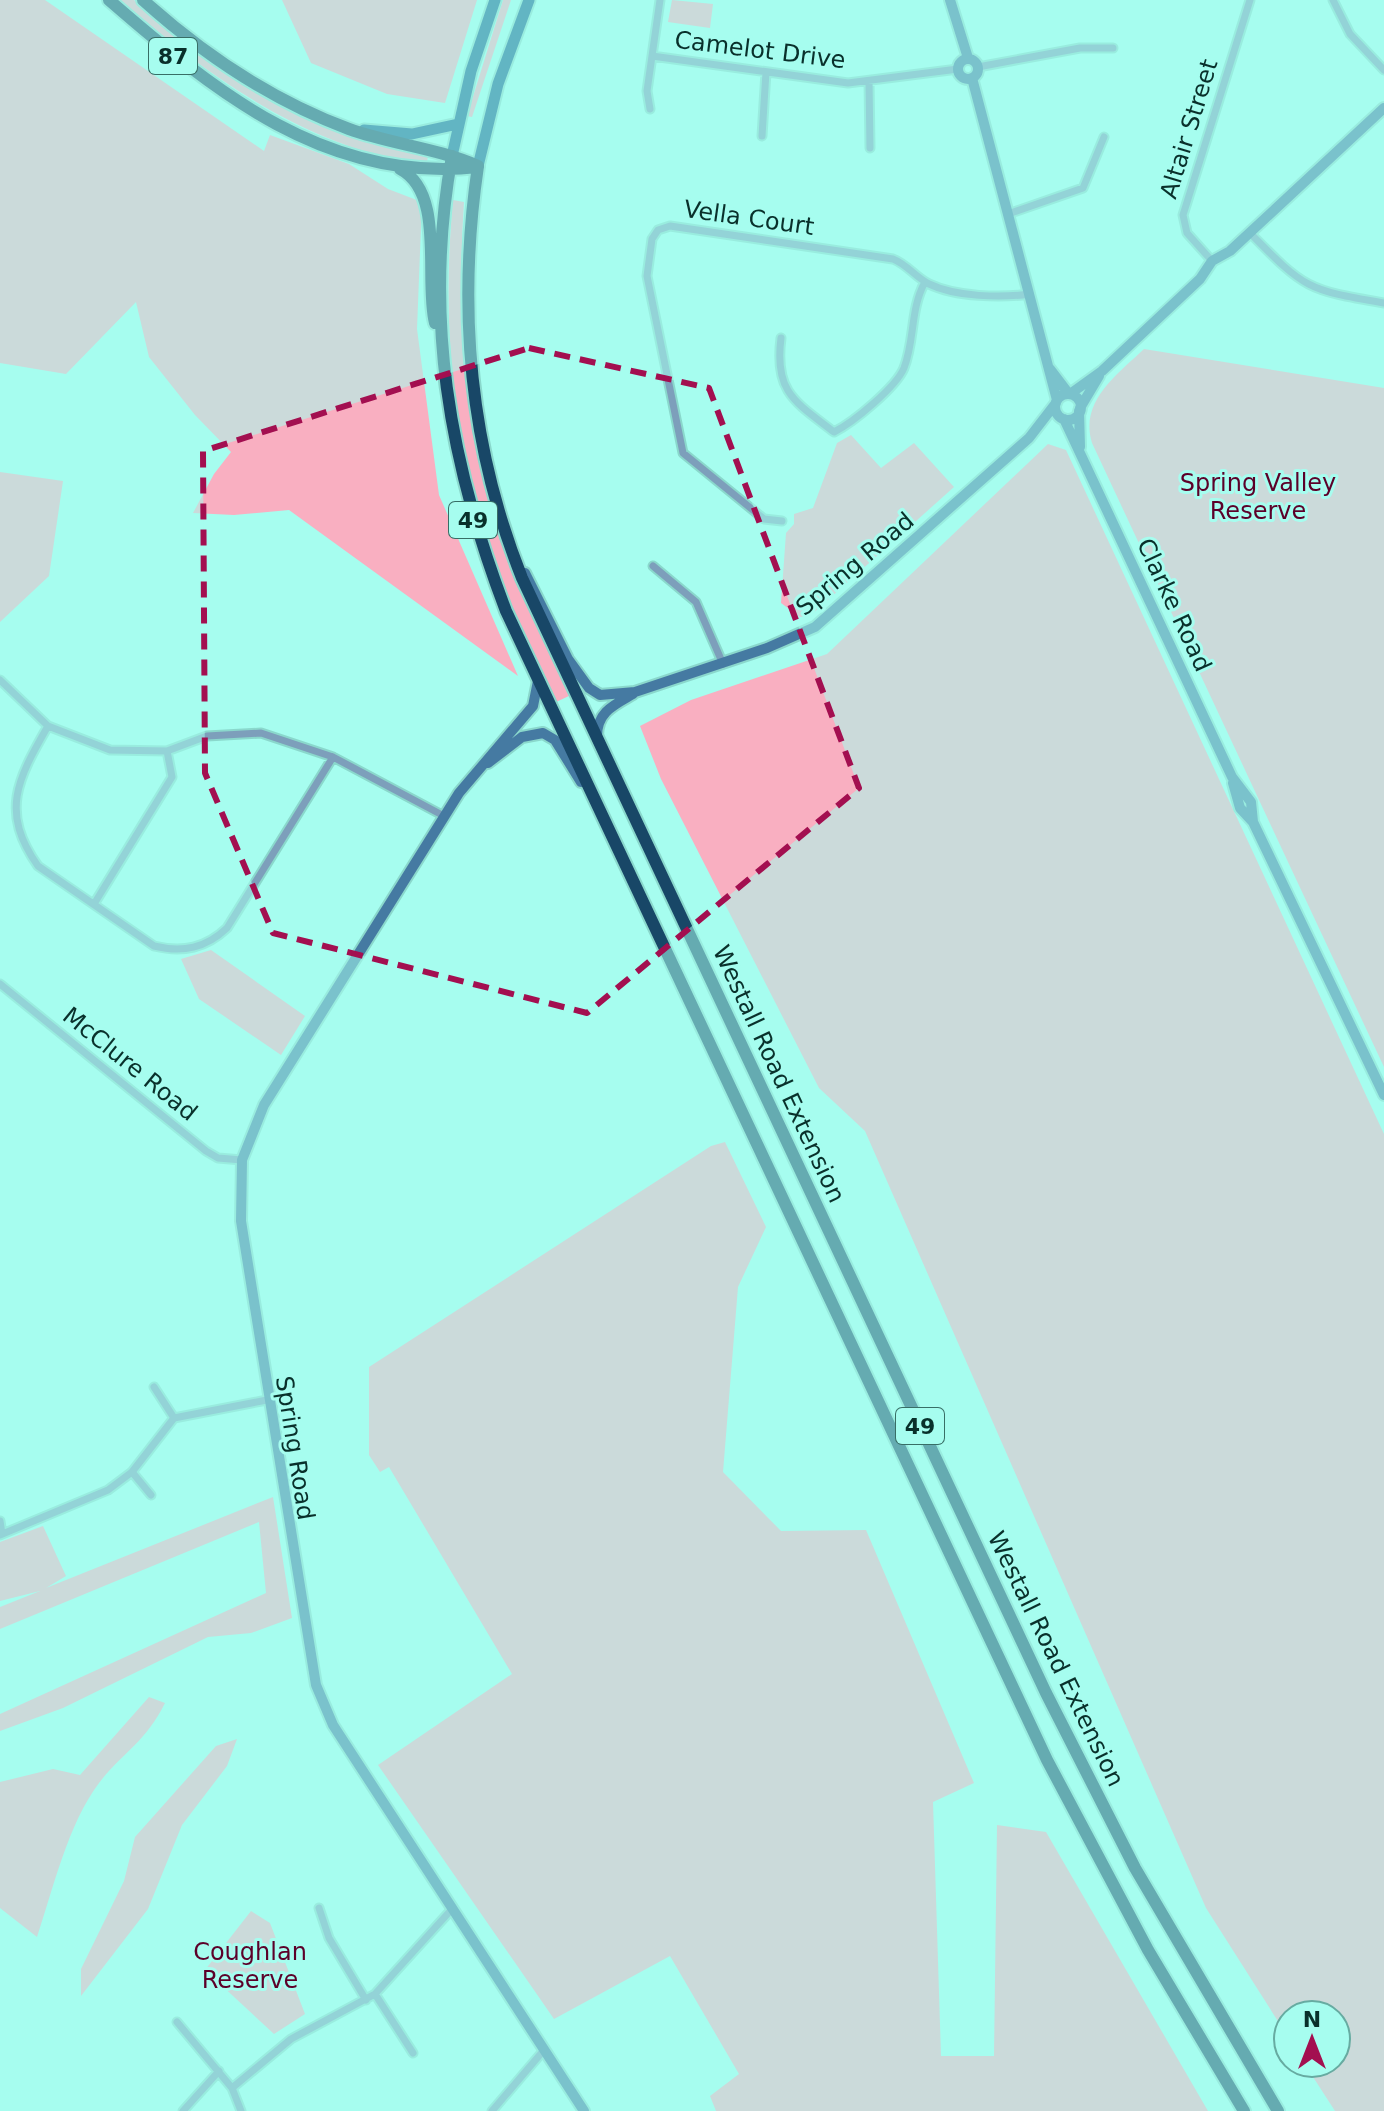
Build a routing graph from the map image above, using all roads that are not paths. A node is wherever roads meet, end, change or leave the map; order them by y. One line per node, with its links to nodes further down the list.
1 (109, 0): 27 (highway, 87)
2 (143, 0): 21 (highway, 87)
3 (495, 0): 20 (main road, Westall Road Extension / 49)
4 (529, 0): 26 (main road, Westall Road Extension / 49)
5 (660, 0): 10 (street)
6 (950, 0): 11 (main road)
7 (1250, 0): 31 (street, Altair Street)
8 (1333, 0): 14 (street)
9 (1113, 48): 12 (street)
10 (652, 56): 15 (street, Camelot Drive); 19 (street)
11 (968, 58): 12 (main road); 13 (main road)
12 (978, 67): 16 (main road)
13 (958, 69): 16 (main road); 17 (street, Camelot Drive)
14 (1384, 70)
15 (766, 72): 17 (street, Camelot Drive); 22 (street)
16 (972, 78): 29 (main road)
17 (869, 81): 24 (street)
18 (1384, 108): 30 (main road)
19 (650, 109)
20 (458, 124): 21 (main road); 25 (main road, Westall Road Extension / 49)
21 (349, 129): 25 (highway, 87)
22 (762, 136)
23 (1104, 137): 29 (street)
24 (870, 148)
25 (452, 156): 26 (highway, 87); 28 (highway, Westall Road Extension / 49)
26 (478, 166): 28 (highway, 87); 46 (highway, Westall Road Extension / 49)
27 (395, 167): 28 (highway, 87); 36 (highway)
28 (449, 170): 36 (highway, Westall Road Extension / 49)
29 (1008, 214): 33 (main road)
30 (1250, 233): 31 (main road); 34 (street)
31 (1212, 261): 38 (main road)
32 (925, 282): 33 (street, Vella Court); 35 (street); 45 (street, Vella Court)
33 (1030, 294): 37 (main road)
34 (1384, 303)
35 (781, 338)
36 (442, 350): 50 (highway, Westall Road Extension / 49)
37 (1050, 369): 39 (main road); 40 (main road)
38 (1102, 371): 39 (main road); 41 (main road)
39 (1070, 394): 40 (main road); 41 (main road)
40 (1056, 402): 42 (main road); 43 (main road, Spring Road)
41 (1080, 410): 42 (main road); 44 (main road, Clarke Road)
42 (1063, 418): 43 (main road, Spring Road); 44 (main road, Clarke Road)
43 (1029, 438): 48 (main road, Spring Road)
44 (1080, 449): 61 (main road, Clarke Road)
45 (782, 521)
46 (512, 553): 51 (main road, Spring Road); 53 (highway, Westall Road Extension / 49)
47 (653, 566): 48 (street)
48 (723, 664): 51 (main road, Spring Road)
49 (0, 680): 52 (street)
50 (538, 681): 56 (main road, Spring Road); 58 (highway, Westall Road Extension / 49)
51 (635, 692): 53 (main road, Spring Road)
52 (48, 726): 54 (street); 59 (street)
53 (597, 738): 84 (highway, Westall Road Extension / 49)
54 (167, 751): 55 (street); 59 (street)
55 (333, 757): 57 (street); 59 (street)
56 (471, 777): 57 (main road, Spring Road); 58 (main road, Spring Road)
57 (444, 816): 62 (main road, Spring Road)
58 (606, 826): 83 (highway, Westall Road Extension / 49)
59 (94, 904)
60 (0, 984): 62 (street, McClure Road)
61 (1384, 1095)
62 (242, 1160): 64 (main road, Spring Road)
63 (154, 1387): 65 (street)
64 (267, 1400): 65 (street); 71 (main road, Spring Road)
65 (174, 1418): 66 (street)
66 (132, 1472): 67 (street); 69 (street)
67 (151, 1495)
68 (0, 1521): 69 (street)
69 (1, 1534)
70 (319, 1908): 73 (street)
71 (452, 1909): 72 (street); 75 (main road, Spring Road)
72 (375, 1994): 73 (street); 76 (street)
73 (366, 2000): 78 (street)
74 (177, 2022): 77 (street)
75 (544, 2050): 81 (street); 82 (main road, Spring Road)
76 (413, 2053)
77 (219, 2071): 78 (street); 79 (street)
78 (232, 2088): 80 (street)
79 (183, 2111)
80 (241, 2111)
81 (492, 2111)
82 (584, 2111)
83 (1244, 2111)
84 (1278, 2111)

